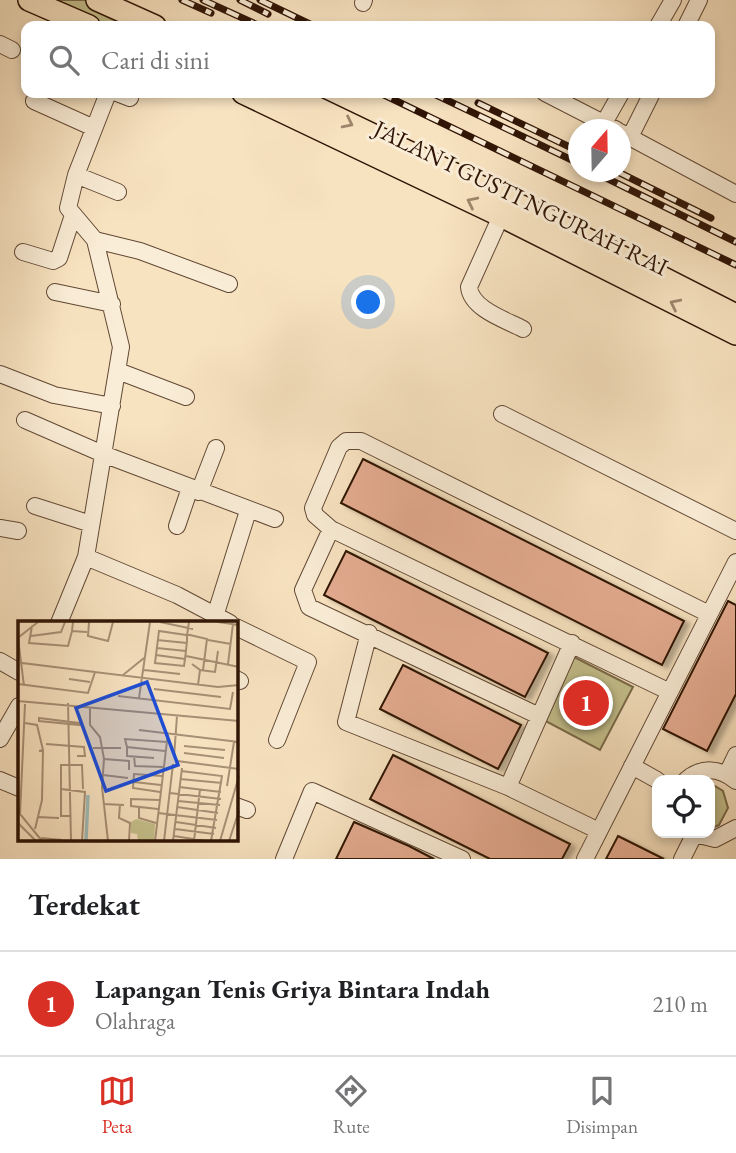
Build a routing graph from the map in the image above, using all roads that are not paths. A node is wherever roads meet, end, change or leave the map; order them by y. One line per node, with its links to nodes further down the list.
1 (29, 0): 5 (main road)
2 (97, 0): 6 (main road)
3 (673, 0): 7 (street)
4 (699, 0): 8 (street)
5 (77, 21)
6 (144, 21)
7 (661, 21)
8 (688, 21)
9 (106, 98): 19 (street)
10 (253, 98): 25 (main road, JALAN I GUSTI NGURAH RAI, one-way to 10)
11 (296, 98): 31 (main road, JALAN I GUSTI NGURAH RAI, one-way to 31)
12 (555, 98): 16 (street)
13 (621, 98): 17 (street)
14 (647, 98): 18 (street)
15 (34, 101): 19 (street)
16 (596, 119)
17 (619, 119)
18 (628, 119)
19 (94, 128): 21 (street)
20 (631, 137): 23 (street)
21 (76, 175): 22 (street); 24 (street)
22 (118, 192)
23 (736, 194)
24 (73, 215): 26 (street); 27 (street)
25 (501, 216): 32 (street); 33 (main road, JALAN I GUSTI NGURAH RAI, one-way to 25)
26 (95, 240): 28 (street); 30 (street)
27 (23, 253)
28 (229, 284)
29 (55, 292): 30 (street)
30 (112, 304): 34 (street)
31 (736, 315)
32 (523, 329)
33 (736, 334)
34 (118, 371): 36 (street); 37 (street)
35 (0, 374): 37 (street)
36 (186, 397)
37 (112, 406): 41 (street)
38 (502, 414): 51 (street)
39 (25, 420): 41 (street)
40 (216, 448): 42 (street)
41 (103, 454): 42 (street); 46 (street)
42 (195, 490): 44 (street); 47 (street)
43 (35, 506): 46 (street)
44 (248, 511): 45 (street); 54 (street)
45 (275, 519)
46 (91, 524): 52 (street)
47 (177, 526)
48 (0, 528): 50 (street)
49 (331, 529): 55 (street); 59 (street); 60 (street)
50 (18, 531)
51 (736, 531)
52 (86, 557): 54 (street); 56 (street)
53 (736, 562): 55 (street)
54 (216, 613): 57 (street)
55 (709, 614): 63 (street)
56 (60, 621)
57 (227, 621)
58 (238, 628): 67 (street)
59 (369, 633): 65 (street); 74 (street)
60 (572, 643): 63 (street); 65 (street)
61 (0, 661): 62 (street)
62 (18, 671)
63 (670, 692): 69 (street)
64 (18, 708): 66 (street)
65 (539, 716): 74 (street)
66 (1, 734)
67 (277, 740)
68 (736, 755): 72 (street)
69 (632, 766): 71 (street); 77 (street)
70 (695, 775): 72 (street)
71 (652, 777)
72 (732, 777)
73 (0, 780): 75 (street)
74 (508, 787): 77 (street)
75 (18, 789)
76 (736, 828): 79 (street)
77 (599, 831): 82 (street)
78 (690, 838): 83 (street)
79 (710, 838)
80 (284, 859): 81 (street)
81 (462, 859)
82 (585, 859)
83 (682, 859)

